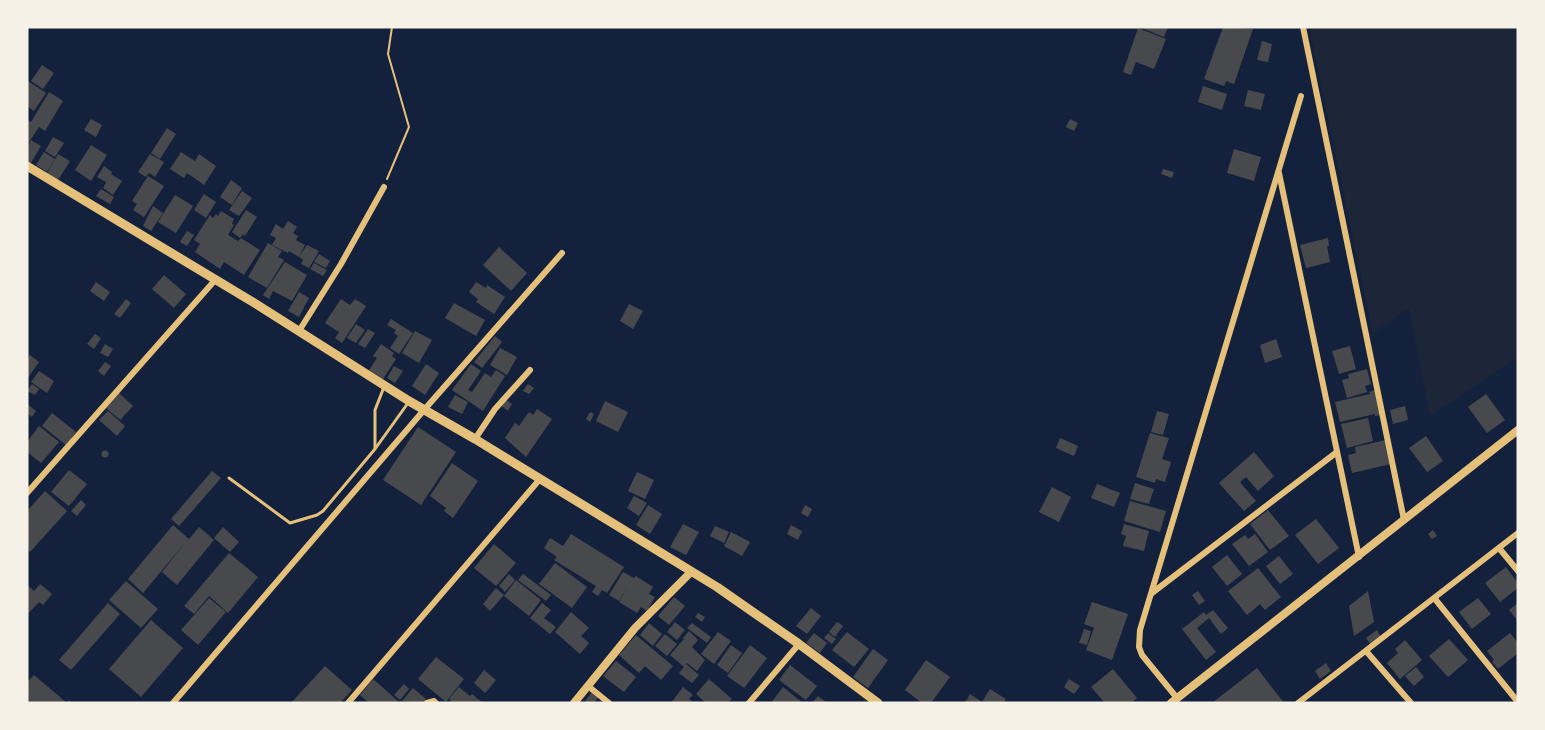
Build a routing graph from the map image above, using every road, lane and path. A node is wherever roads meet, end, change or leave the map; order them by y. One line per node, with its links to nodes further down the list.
1 (392, 27): 6 (path)
2 (1303, 27): 21 (street)
3 (1300, 96): 5 (street)
4 (28, 168): 8 (main road)
5 (1278, 171): 17 (street); 27 (street)
6 (384, 187): 9 (street)
7 (562, 253): 13 (street)
8 (216, 279): 9 (main road); 20 (street)
9 (299, 331): 11 (main road)
10 (530, 369): 15 (street)
11 (385, 386): 12 (main road); 16 (lane)
12 (409, 401): 13 (main road); 16 (lane)
13 (424, 410): 15 (main road); 34 (street)
14 (1518, 430): 21 (street)
15 (476, 439): 19 (main road)
16 (375, 449): 18 (lane)
17 (1337, 452): 24 (street); 27 (street)
18 (229, 478)
19 (540, 479): 26 (main road); 35 (street)
20 (27, 493)
21 (1404, 520): 24 (street)
22 (1518, 533): 23 (street)
23 (1499, 548): 25 (street); 28 (street)
24 (1359, 557): 32 (street)
25 (1518, 571)
26 (691, 572): 29 (main road); 31 (street)
27 (1152, 593): 32 (street)
28 (1435, 599): 30 (street); 33 (street)
29 (799, 644): 40 (street); 41 (main road)
30 (1366, 651): 42 (street); 43 (street)
31 (588, 686): 38 (street); 39 (street)
32 (1174, 701)
33 (1517, 701)
34 (173, 703)
35 (348, 703)
36 (427, 703): 37 (street)
37 (436, 703)
38 (574, 703)
39 (609, 703)
40 (749, 703)
41 (878, 703)
42 (1298, 703)
43 (1411, 703)

